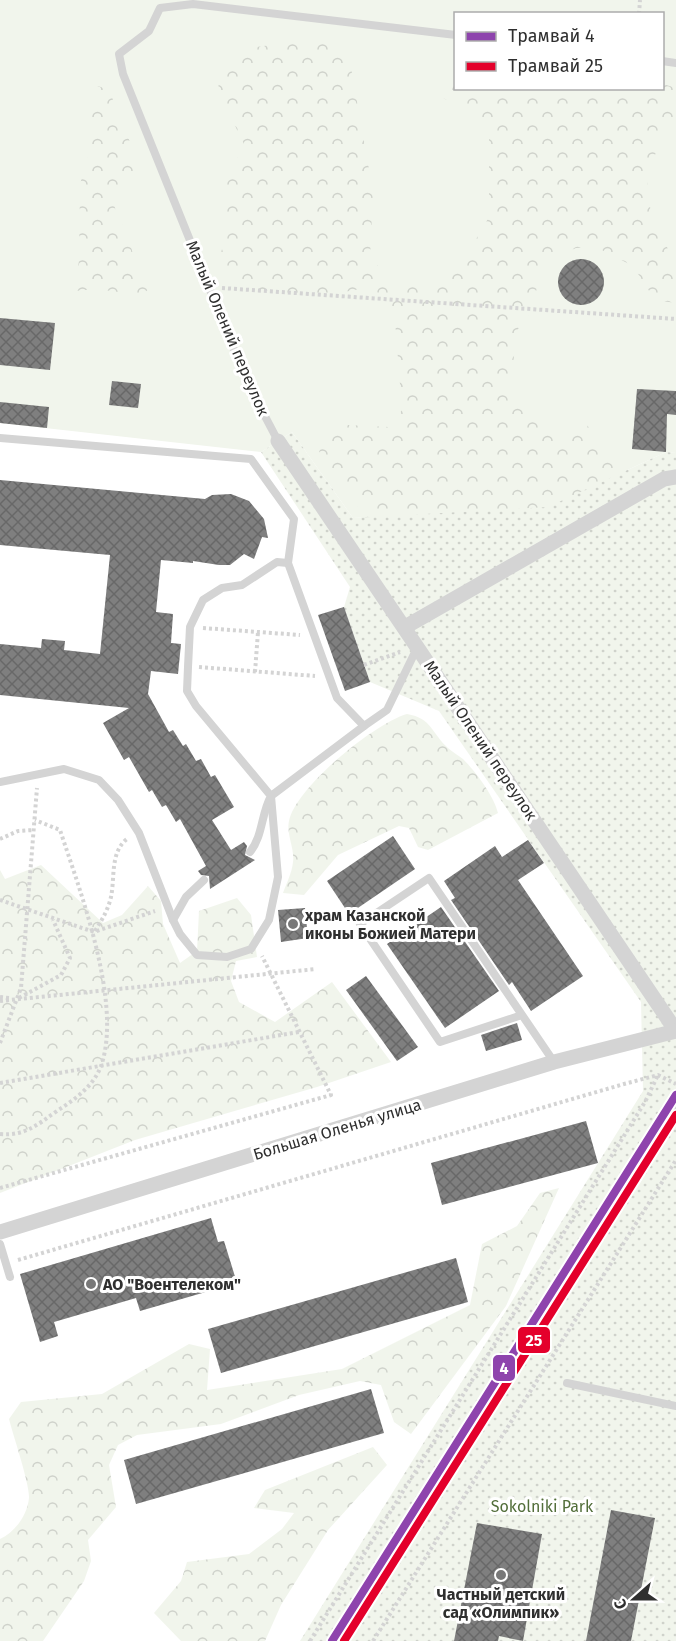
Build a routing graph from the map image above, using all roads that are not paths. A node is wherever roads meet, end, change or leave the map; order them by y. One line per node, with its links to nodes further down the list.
1 (454, 35): 3 (lane, Малый Олений переулок)
2 (0, 438): 5 (lane)
3 (278, 441): 6 (street, Малый Олений переулок)
4 (676, 477): 6 (street)
5 (288, 562): 8 (lane); 10 (lane)
6 (405, 627): 7 (street, Малый Олений переулок)
7 (418, 646): 8 (lane); 15 (street, Малый Олений переулок)
8 (364, 726): 10 (lane)
9 (0, 782): 13 (lane)
10 (271, 796): 11 (lane); 13 (lane)
11 (250, 852)
12 (204, 880): 13 (lane)
13 (173, 920)
14 (522, 1015): 14 (lane); 16 (lane)
15 (676, 1031): 16 (street, Большая Оленья улица)
16 (554, 1062): 18 (street, Большая Оленья улица)
17 (676, 1105): 21 (street)
18 (0, 1232)
19 (0, 1244): 20 (lane)
20 (10, 1277)
21 (514, 1363)
22 (567, 1383): 23 (lane)
23 (676, 1406)

